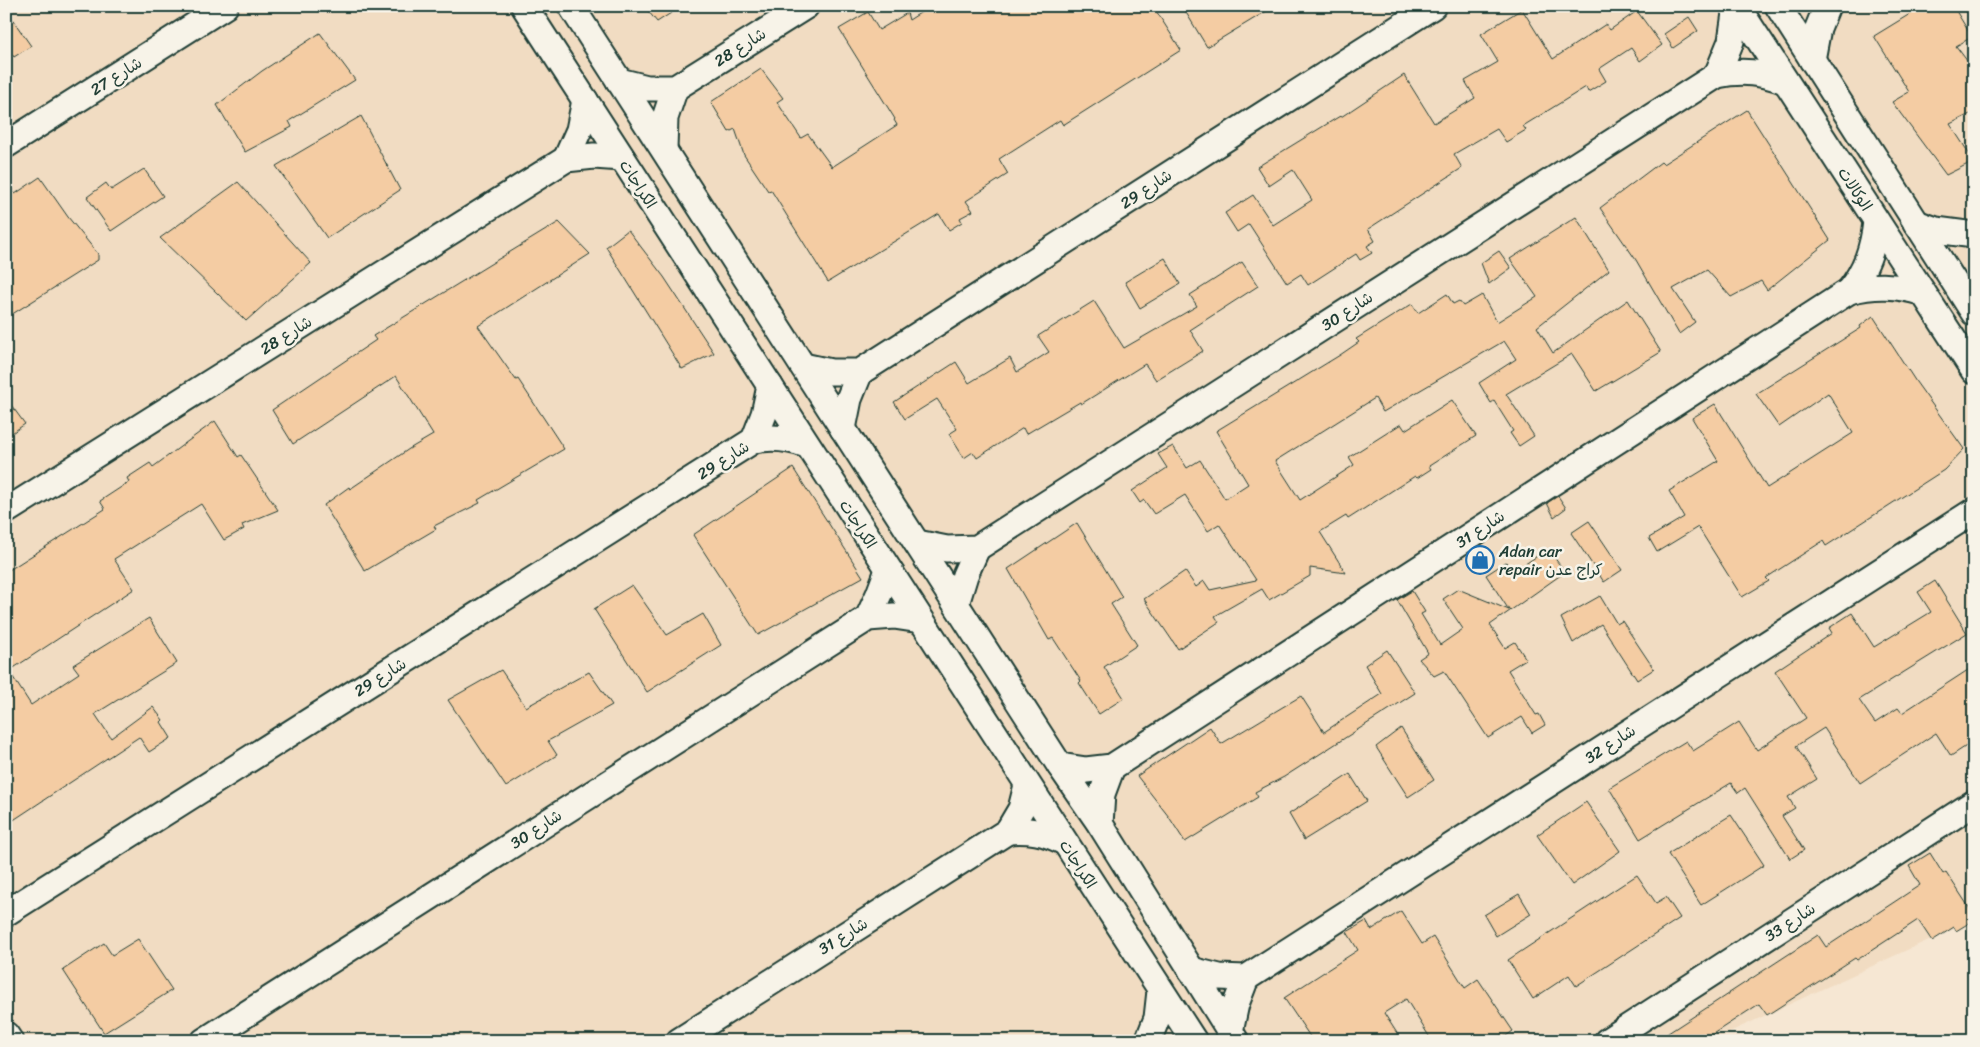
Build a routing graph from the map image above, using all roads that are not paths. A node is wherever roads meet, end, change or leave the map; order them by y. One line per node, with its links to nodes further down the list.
1 (225, 6): 15 (street, شارع 27)
2 (524, 6): 14 (street, الكراجات)
3 (571, 6): 11 (street)
4 (806, 6): 13 (street, شارع 28)
5 (1433, 6): 28 (street, شارع 29)
6 (1737, 6): 10 (street); 12 (street, الوكالات)
7 (1778, 6): 9 (street, الوكالات)
8 (1827, 6): 9 (street)
9 (1812, 60): 20 (street, الوكالات)
10 (1717, 75): 12 (street, شارع 30); 36 (street, شارع 30)
11 (619, 81): 13 (street); 16 (street)
12 (1785, 81): 19 (street, الوكالات)
13 (675, 88): 16 (street)
14 (585, 100): 17 (street, الكراجات); 18 (street)
15 (6, 145)
16 (664, 149): 26 (street)
17 (622, 158): 18 (street, شارع 28); 29 (street, الكراجات)
18 (566, 159): 33 (street, شارع 28)
19 (1876, 222): 23 (street, شارع 31); 24 (street, الوكالات)
20 (1916, 223): 21 (street); 25 (street, الوكالات)
21 (1974, 235)
22 (1974, 276): 25 (street)
23 (1849, 291): 24 (street, شارع 31); 42 (street, شارع 31)
24 (1923, 293): 27 (street, الوكالات)
25 (1970, 308)
26 (803, 366): 28 (street); 30 (street)
27 (1974, 371)
28 (860, 372): 30 (street)
29 (770, 386): 31 (street, شارع 29); 32 (street, الكراجات)
30 (843, 429): 35 (street)
31 (754, 440): 32 (street, شارع 29); 48 (street, شارع 29)
32 (807, 445): 37 (street, الكراجات)
33 (6, 511)
34 (1974, 511): 50 (street, شارع 32)
35 (917, 543): 36 (street); 38 (street)
36 (978, 548): 38 (street)
37 (888, 570): 39 (street); 40 (street, الكراجات)
38 (956, 604): 41 (street)
39 (868, 618): 40 (street, شارع 30); 55 (street, شارع 30)
40 (920, 620): 43 (street, الكراجات)
41 (1060, 766): 42 (street, شارع 31); 45 (street)
42 (1112, 767): 45 (street)
43 (1027, 785): 46 (street, شارع 31); 47 (street, الكراجات)
44 (1974, 803): 59 (street, شارع 33)
45 (1100, 824): 49 (street)
46 (1008, 831): 47 (street); 56 (street, شارع 31)
47 (1064, 842): 51 (street, الكراجات)
48 (6, 913)
49 (1191, 970): 50 (street); 53 (street)
50 (1246, 978): 53 (street)
51 (1160, 991): 57 (street); 58 (street, الكراجات)
52 (6, 1035): 54 (street)
53 (1233, 1036)
54 (10, 1041)
55 (204, 1041)
56 (678, 1041)
57 (1148, 1041)
58 (1194, 1041)
59 (1607, 1041)

